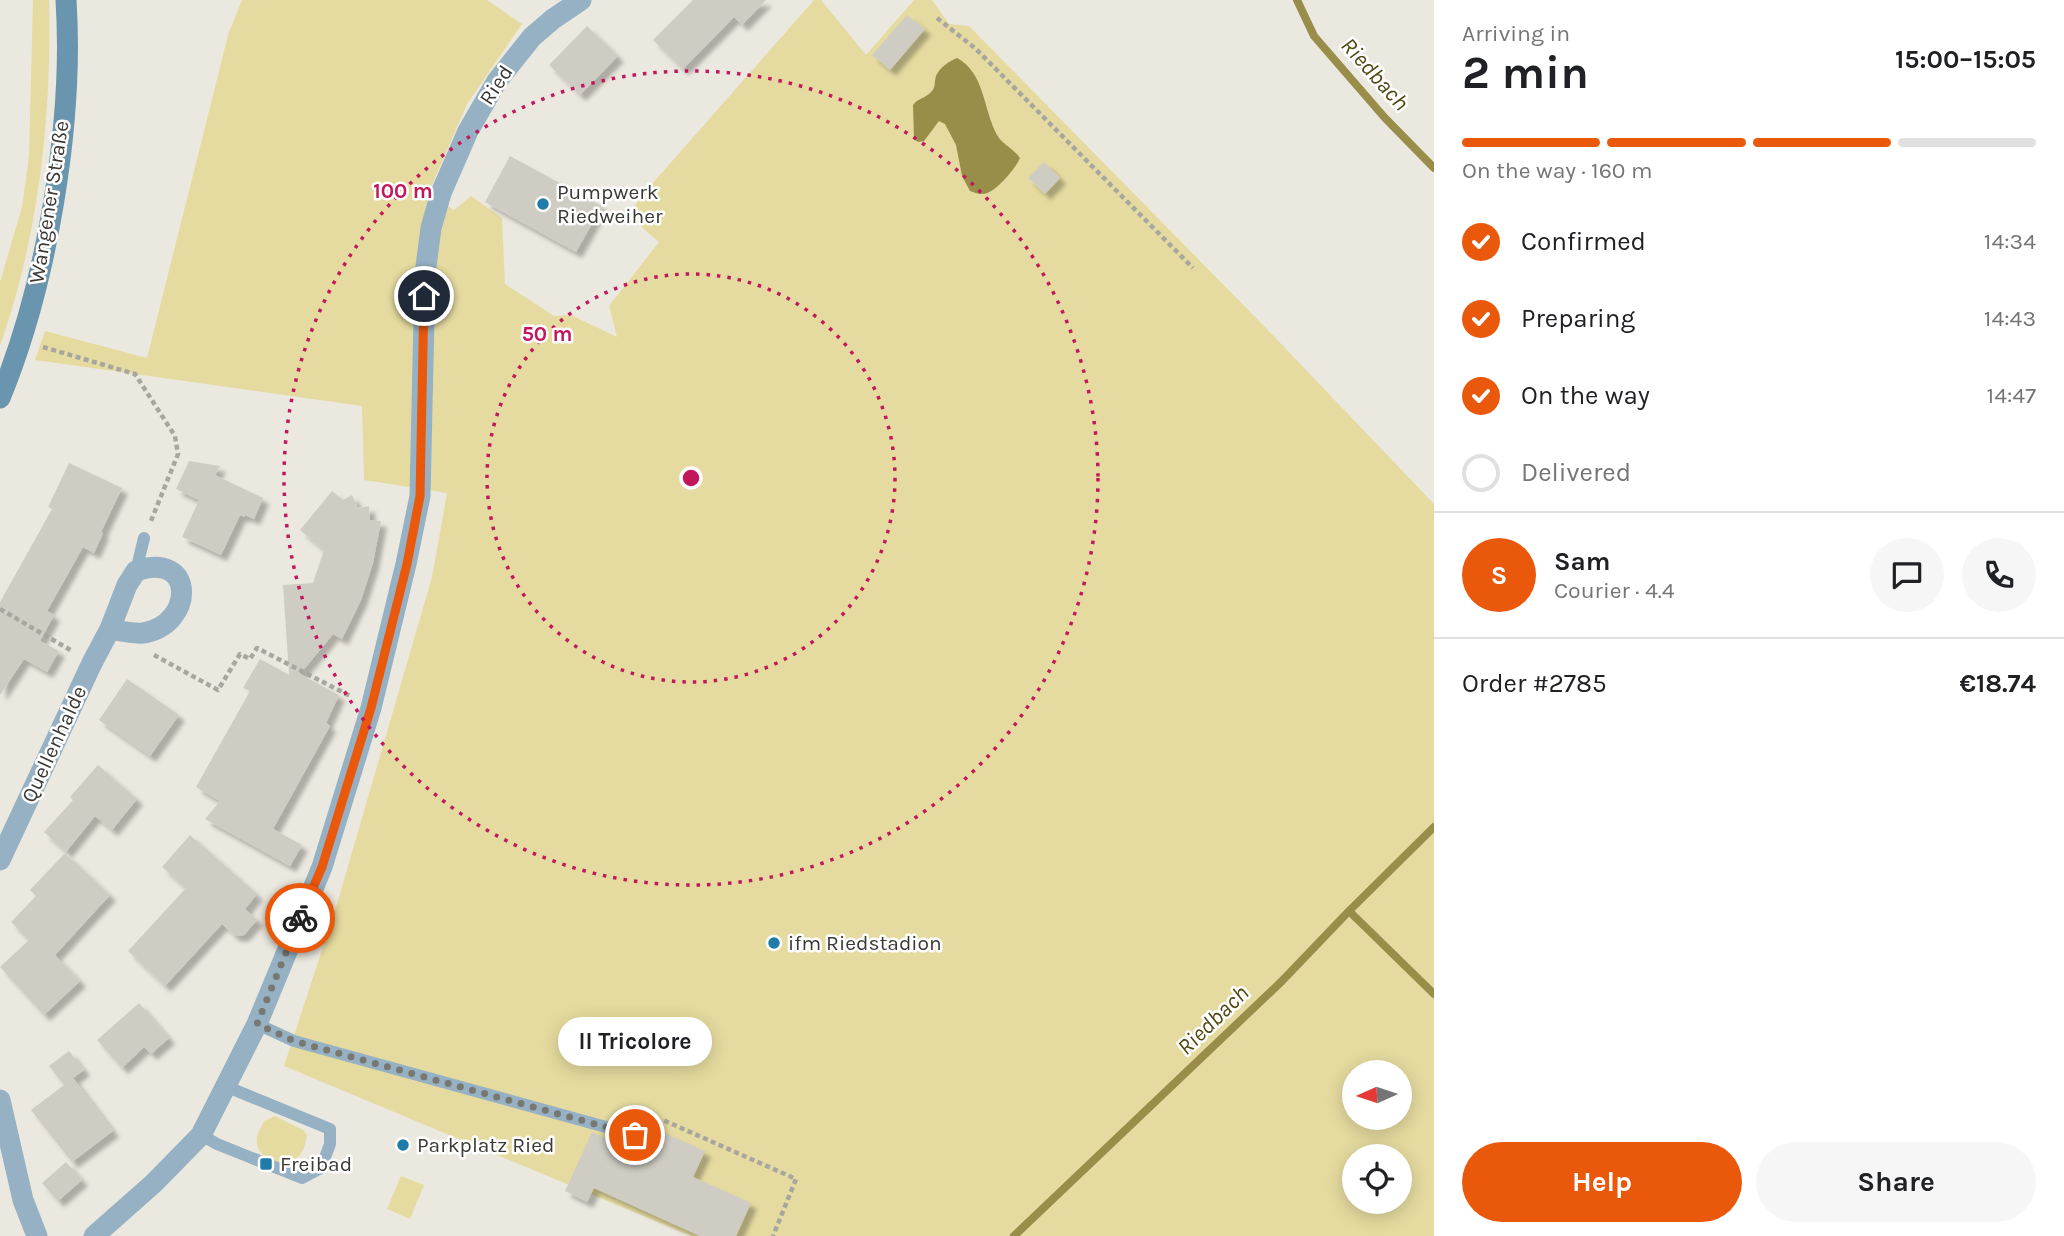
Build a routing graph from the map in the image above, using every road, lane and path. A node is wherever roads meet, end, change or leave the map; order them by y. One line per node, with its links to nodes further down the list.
1 (66, 0): 5 (main road, Wangener Straße)
2 (581, 0): 13 (street, Ried)
3 (937, 18): 4 (path)
4 (1193, 268)
5 (20, 341): 6 (main road, Wangener Straße); 7 (path)
6 (0, 398)
7 (144, 538): 8 (lane)
8 (136, 571): 10 (street, Quellenhalde); 10 (street)
9 (0, 609): 12 (path)
10 (110, 629): 12 (street, Quellenhalde)
11 (145, 651): 13 (path)
12 (92, 663): 14 (street, Quellenhalde)
13 (371, 708): 15 (street, Ried)
14 (0, 860)
15 (257, 1024): 16 (street, Ried); 19 (lane)
16 (225, 1086): 18 (street, Ried); 18 (lane)
17 (0, 1100): 20 (street)
18 (201, 1135): 21 (street, Ried)
19 (635, 1135): 22 (path)
20 (37, 1236)
21 (94, 1236)
22 (773, 1236)

